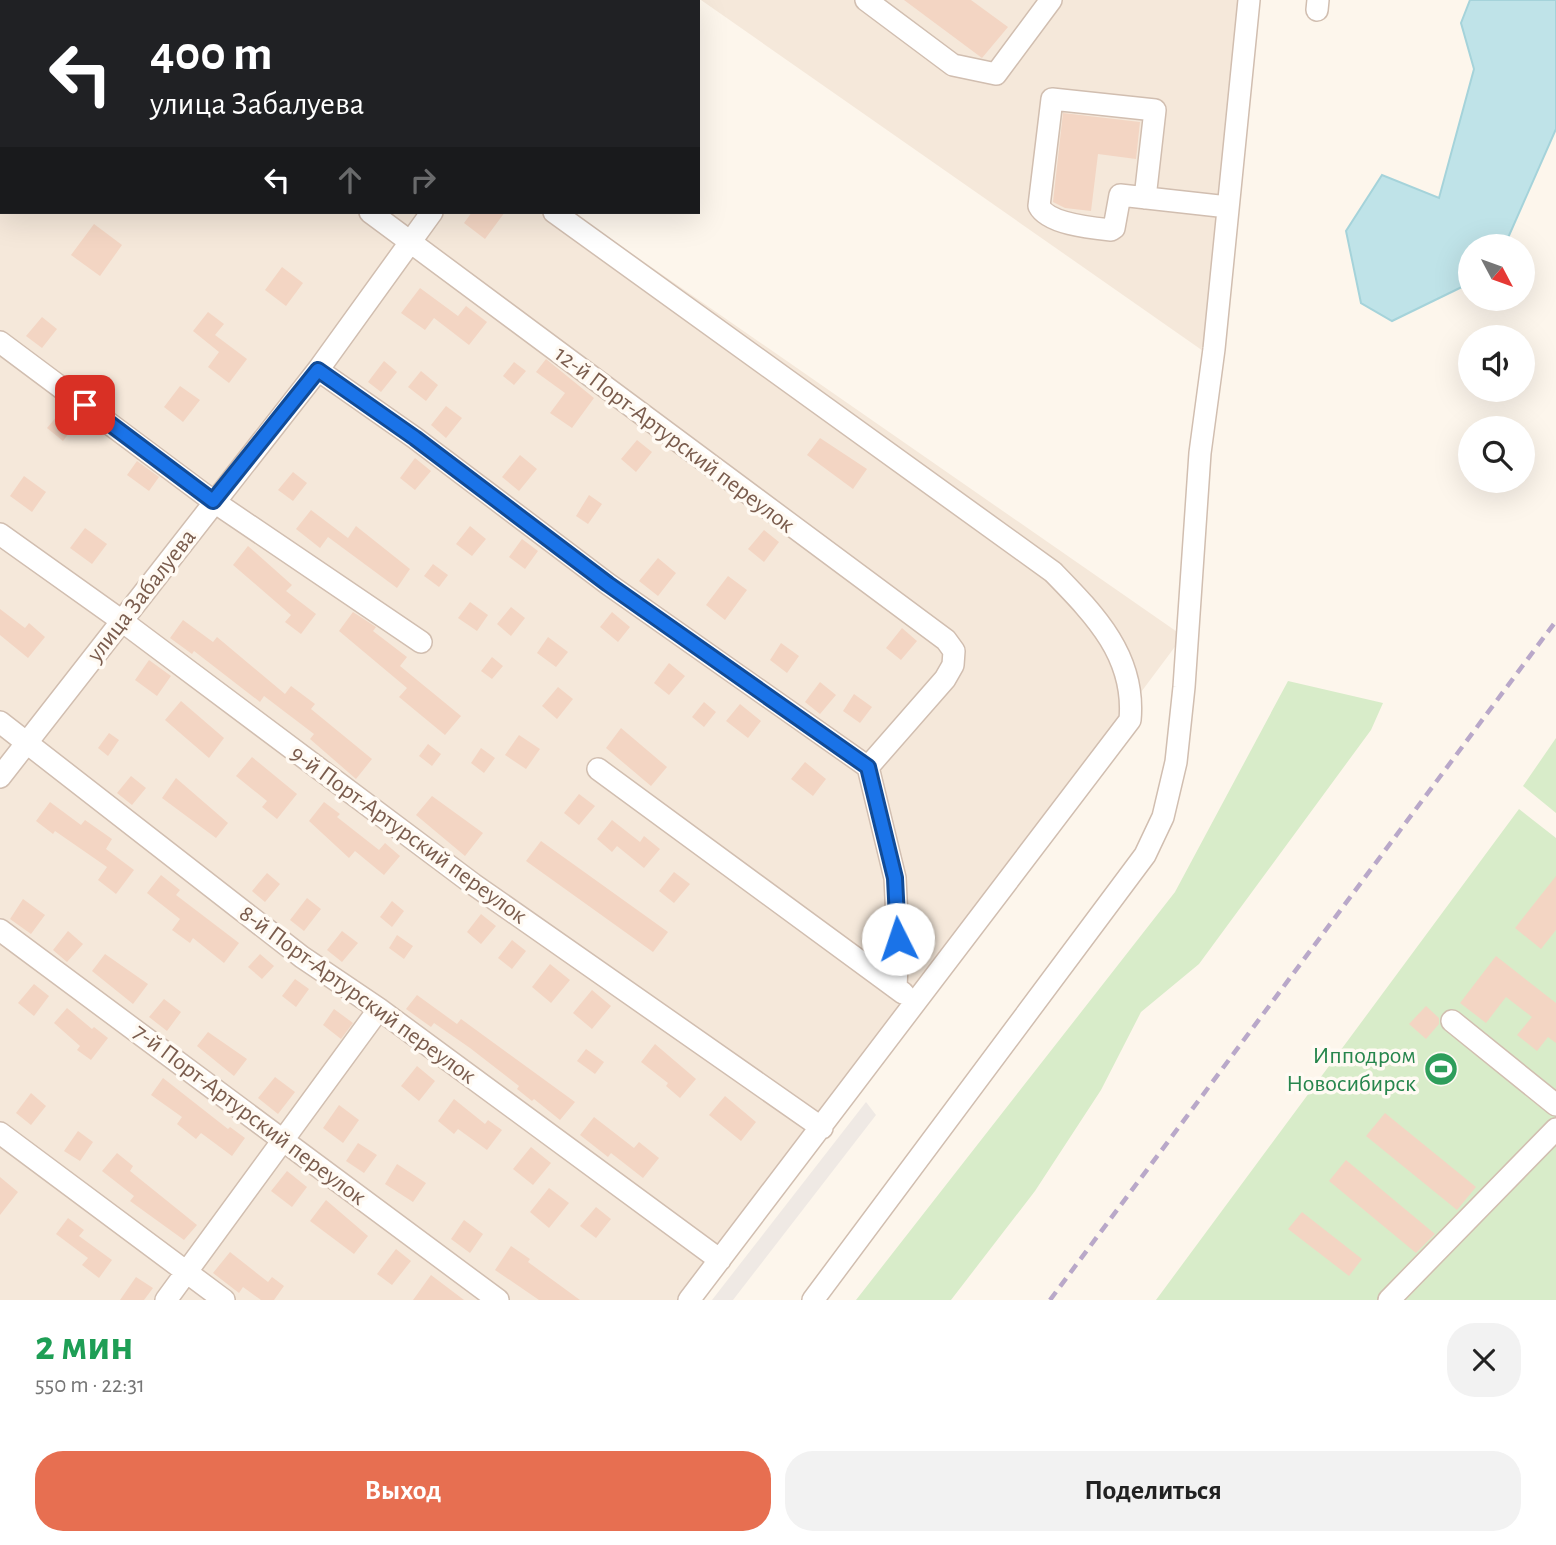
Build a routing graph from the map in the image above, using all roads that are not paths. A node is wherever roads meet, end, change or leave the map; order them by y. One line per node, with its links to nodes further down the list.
1 (866, 0): 2 (street)
2 (1051, 0)
3 (1249, 0): 5 (street)
4 (1145, 198): 4 (street); 5 (street)
5 (1228, 207): 37 (street)
6 (373, 214): 9 (street, 12-й Порт-Артурский переулок)
7 (431, 214): 9 (street, улица Забалуева)
8 (557, 214): 23 (street)
9 (410, 242): 11 (street, улица Забалуева); 18 (street, 12-й Порт-Артурский переулок)
10 (0, 342): 12 (street)
11 (318, 370): 12 (street, улица Забалуева); 18 (street)
12 (213, 501): 14 (street, улица Забалуева); 15 (street)
13 (0, 534): 14 (street, 9-й Порт-Артурский переулок)
14 (122, 621): 17 (street, улица Забалуева); 27 (street, 9-й Порт-Артурский переулок)
15 (421, 642)
16 (0, 722): 17 (street, 8-й Порт-Артурский переулок)
17 (27, 741): 20 (street, улица Забалуева); 24 (street, 8-й Порт-Артурский переулок)
18 (868, 767): 22 (street)
19 (598, 769): 22 (street)
20 (0, 777)
21 (0, 930): 30 (street, 7-й Порт-Артурский переулок)
22 (896, 988): 23 (street)
23 (916, 1003): 27 (street)
24 (379, 1010): 30 (street); 31 (street, 8-й Порт-Артурский переулок)
25 (1452, 1021): 26 (street)
26 (1556, 1105)
27 (822, 1128): 31 (street)
28 (1556, 1129): 38 (street)
29 (0, 1133): 32 (street)
30 (284, 1138): 32 (street); 35 (street, 7-й Порт-Артурский переулок)
31 (720, 1259): 36 (street)
32 (186, 1273): 33 (street); 34 (street)
33 (166, 1300)
34 (224, 1300)
35 (498, 1300)
36 (689, 1300)
37 (813, 1300)
38 (1389, 1300)

